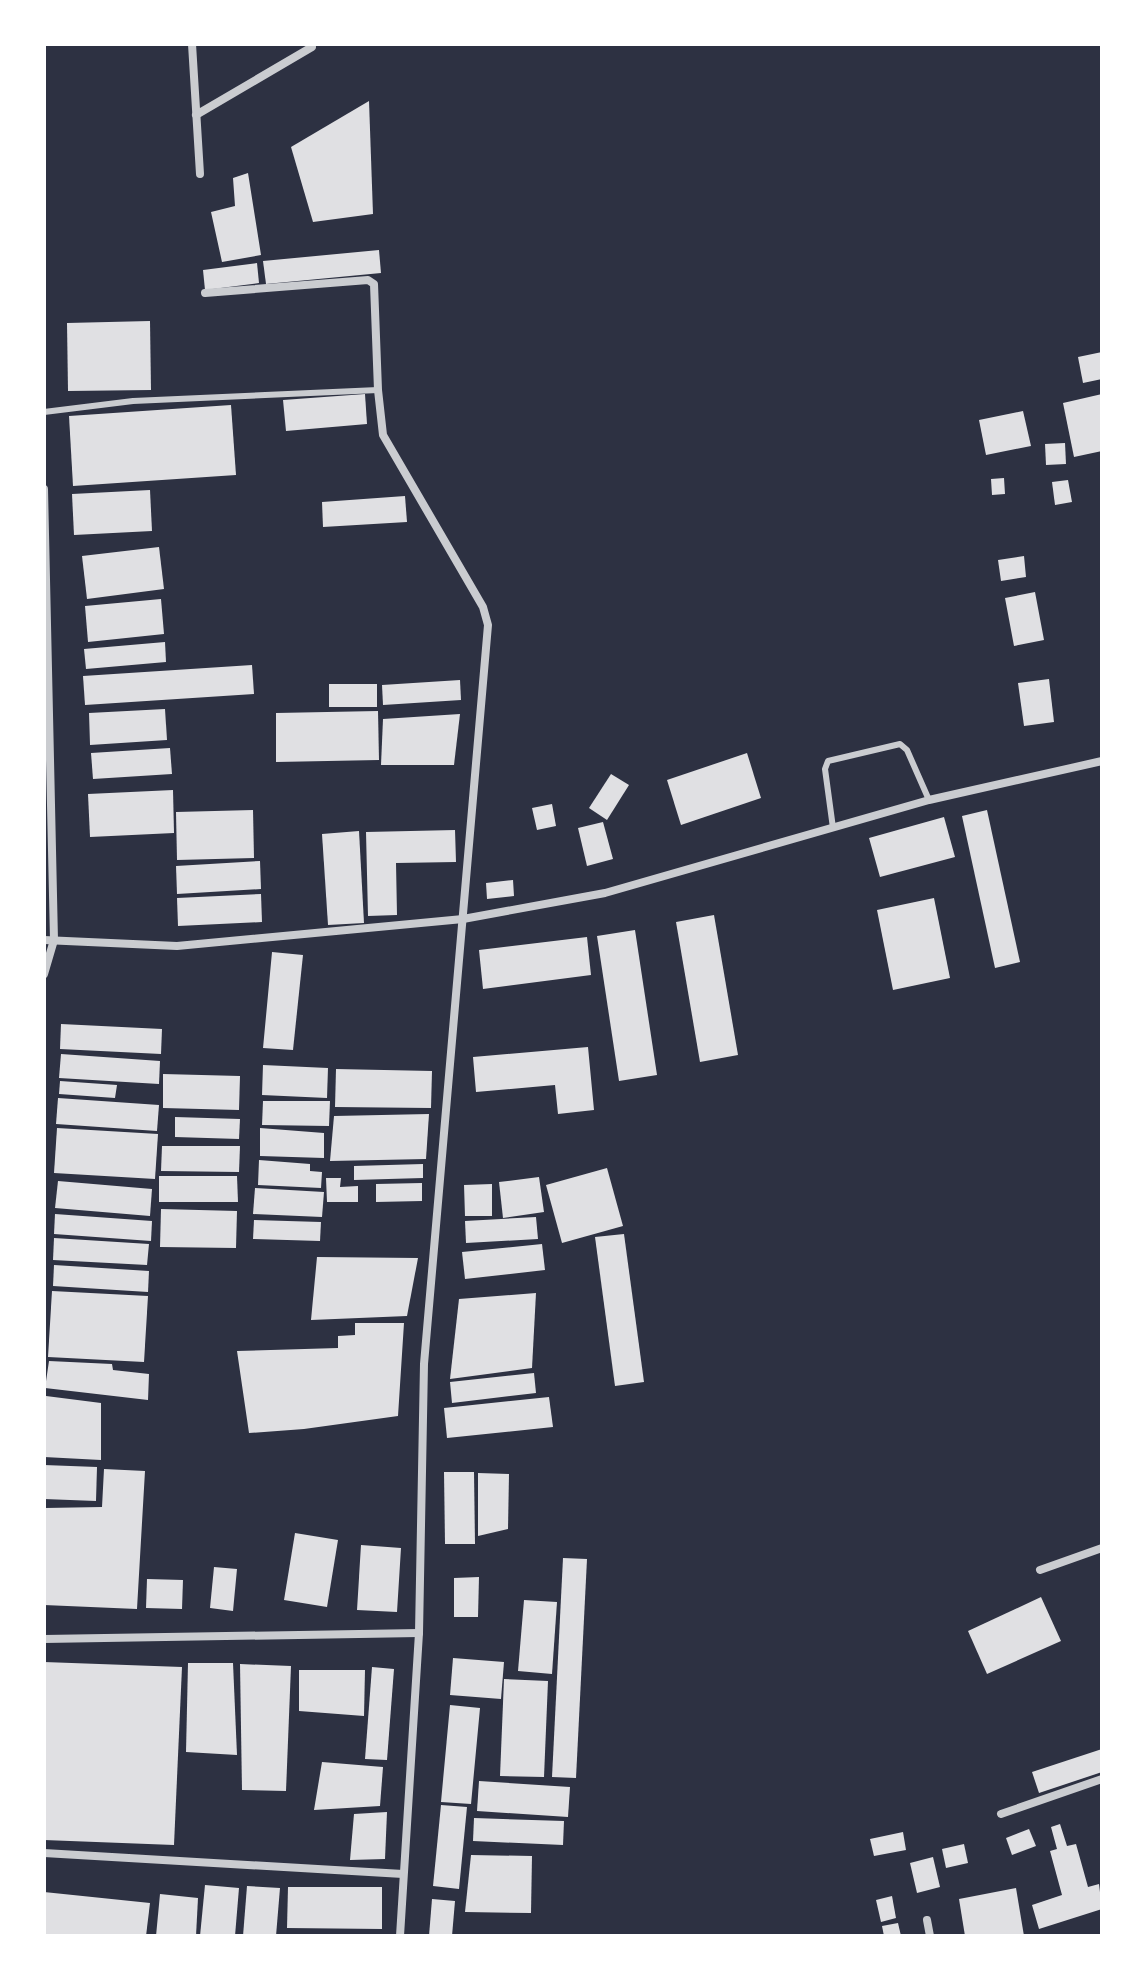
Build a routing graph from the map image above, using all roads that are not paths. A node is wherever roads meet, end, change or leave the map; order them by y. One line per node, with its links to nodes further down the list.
1 (192, 44): 3 (street)
2 (311, 44): 3 (street)
3 (196, 115): 4 (street)
4 (200, 174)
5 (205, 293): 6 (street)
6 (378, 390): 7 (lane); 12 (street)
7 (44, 412)
8 (44, 489): 14 (street)
9 (1102, 761): 10 (street)
10 (929, 800): 11 (street); 11 (lane)
11 (833, 828): 12 (street)
12 (463, 919): 14 (street); 18 (street)
13 (44, 940): 14 (street)
14 (54, 940): 15 (street)
15 (44, 974)
16 (1102, 1548): 17 (street)
17 (1040, 1570)
18 (419, 1633): 19 (street); 23 (street)
19 (44, 1639)
20 (1102, 1779): 21 (street)
21 (1001, 1814)
22 (44, 1853): 23 (street)
23 (403, 1874): 25 (street)
24 (927, 1920): 26 (street)
25 (400, 1936)
26 (930, 1936)

